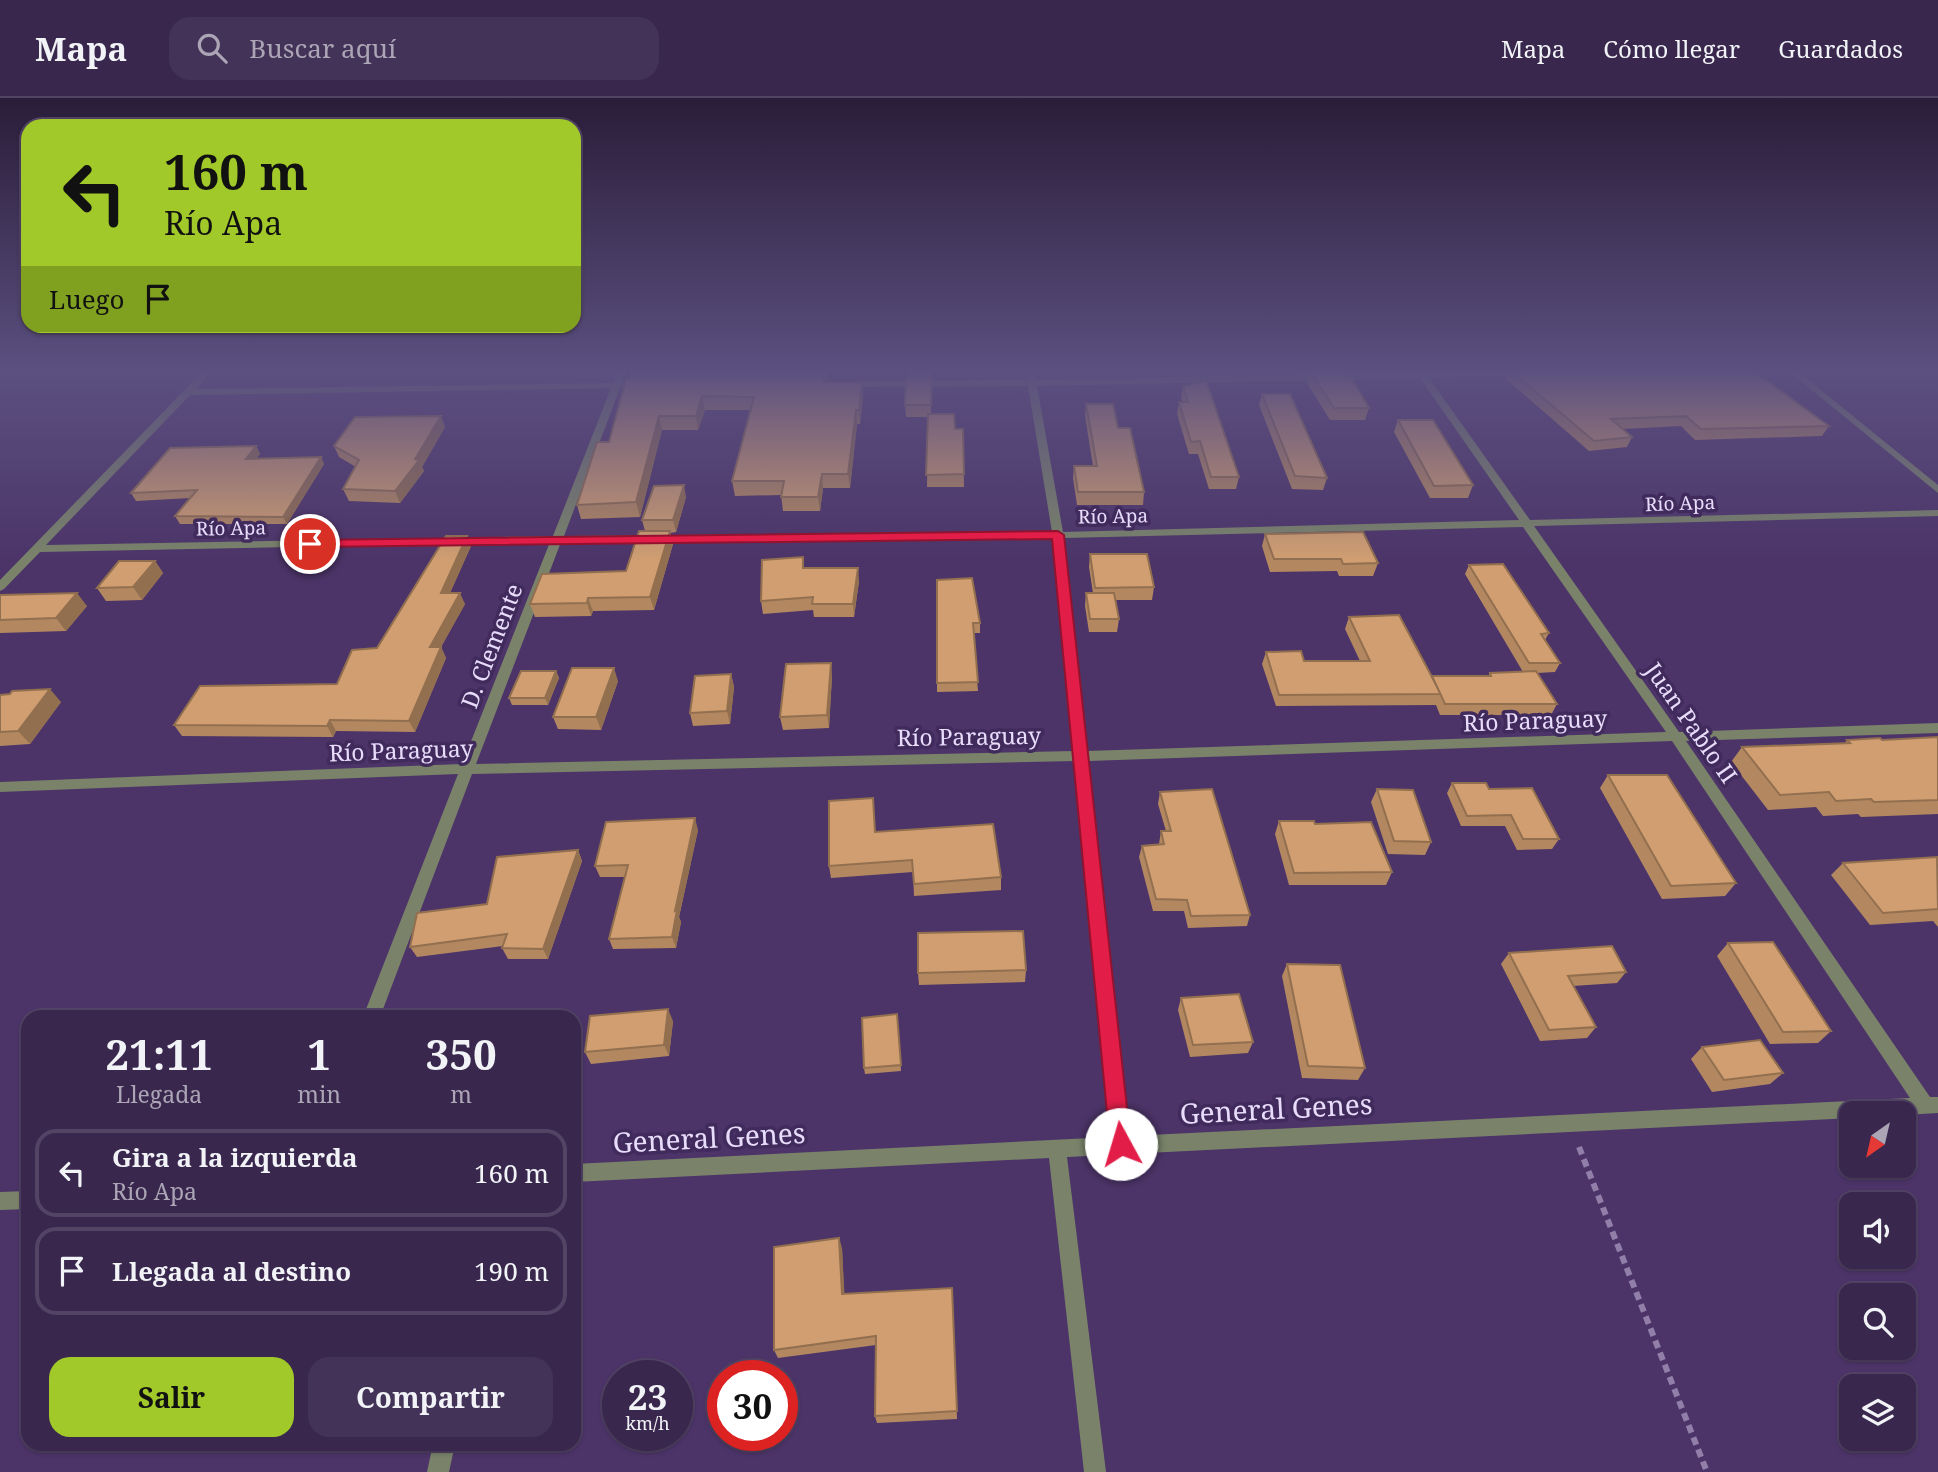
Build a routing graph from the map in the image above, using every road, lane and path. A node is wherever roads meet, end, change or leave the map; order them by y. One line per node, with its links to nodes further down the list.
1 (148, 433): 11 (street)
2 (598, 433): 10 (street, D. Clemente)
3 (1041, 433): 9 (street)
4 (1463, 433): 8 (street, Juan Pablo II)
5 (1868, 433): 6 (street)
6 (1938, 490)
7 (1938, 513): 8 (street, Río Apa)
8 (1528, 525): 9 (street, Río Apa); 14 (street, Juan Pablo II)
9 (1058, 535): 10 (street, Río Apa); 15 (street)
10 (557, 539): 11 (street, Río Apa); 16 (street, D. Clemente)
11 (37, 549): 12 (street)
12 (0, 587)
13 (1938, 729): 14 (street, Río Paraguay)
14 (1676, 737): 15 (street, Río Paraguay); 19 (street, Juan Pablo II)
15 (1082, 756): 16 (street, Río Paraguay); 21 (street)
16 (467, 769): 17 (street, Río Paraguay); 18 (street, D. Clemente)
17 (0, 787)
18 (373, 1010)
19 (1932, 1105): 20 (street, General Genes)
20 (1569, 1122): 21 (street, General Genes); 29 (path)
21 (1121, 1144): 22 (street, General Genes)
22 (1057, 1148): 23 (street, General Genes); 28 (street)
23 (581, 1173)
24 (21, 1200): 25 (street)
25 (0, 1201)
26 (442, 1451): 27 (street)
27 (438, 1472)
28 (1095, 1472)
29 (1707, 1472)

